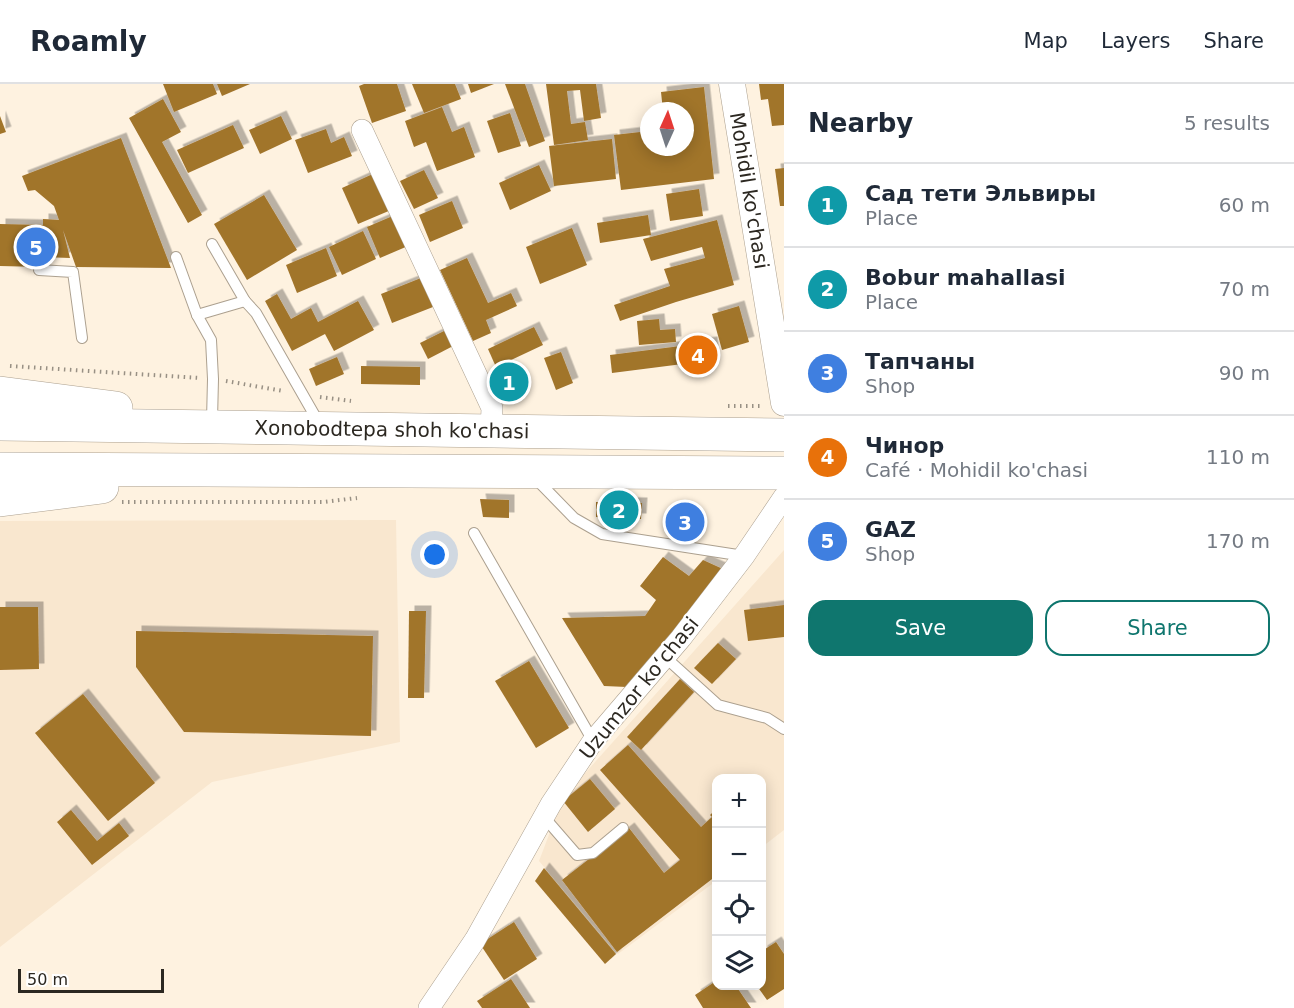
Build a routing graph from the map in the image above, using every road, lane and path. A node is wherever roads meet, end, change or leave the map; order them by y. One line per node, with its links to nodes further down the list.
1 (732, 84): 16 (street, Mohidil ko'chasi)
2 (362, 130): 20 (street)
3 (212, 244): 6 (lane)
4 (176, 257): 7 (lane)
5 (39, 270): 8 (lane)
6 (245, 300): 7 (lane); 12 (lane)
7 (198, 315): 10 (lane)
8 (82, 338)
9 (0, 366): 10 (path)
10 (213, 379): 12 (path); 15 (lane)
11 (0, 393): 15 (highway)
12 (303, 394): 13 (path); 19 (lane)
13 (355, 402)
14 (726, 406): 16 (path)
15 (212, 420): 18 (highway)
16 (782, 422): 20 (highway, Xonobodtepa shoh ko'chasi); 24 (highway, Mohidil ko'chasi)
17 (0, 424): 18 (highway, Xonobodtepa shoh ko'chasi)
18 (272, 427): 19 (highway, Xonobodtepa shoh ko'chasi)
19 (322, 428): 20 (highway, Xonobodtepa shoh ko'chasi)
20 (491, 431)
21 (0, 469): 22 (highway, Xonobodtepa shoh ko'chasi)
22 (275, 469): 23 (highway, Xonobodtepa shoh ko'chasi); 28 (highway)
23 (528, 471): 24 (highway, Xonobodtepa shoh ko'chasi); 31 (lane)
24 (784, 473): 25 (street)
25 (784, 486)
26 (784, 497): 31 (street, Uzumzor koʻchasi)
27 (364, 498): 29 (path)
28 (0, 500)
29 (121, 502)
30 (474, 533): 34 (lane)
31 (744, 556): 32 (street, Uzumzor koʻchasi)
32 (664, 657): 33 (lane); 34 (street, Uzumzor koʻchasi)
33 (784, 729)
34 (593, 741): 35 (street, Uzumzor koʻchasi)
35 (544, 817): 36 (lane); 37 (street, Uzumzor koʻchasi)
36 (623, 828)
37 (429, 1008)

